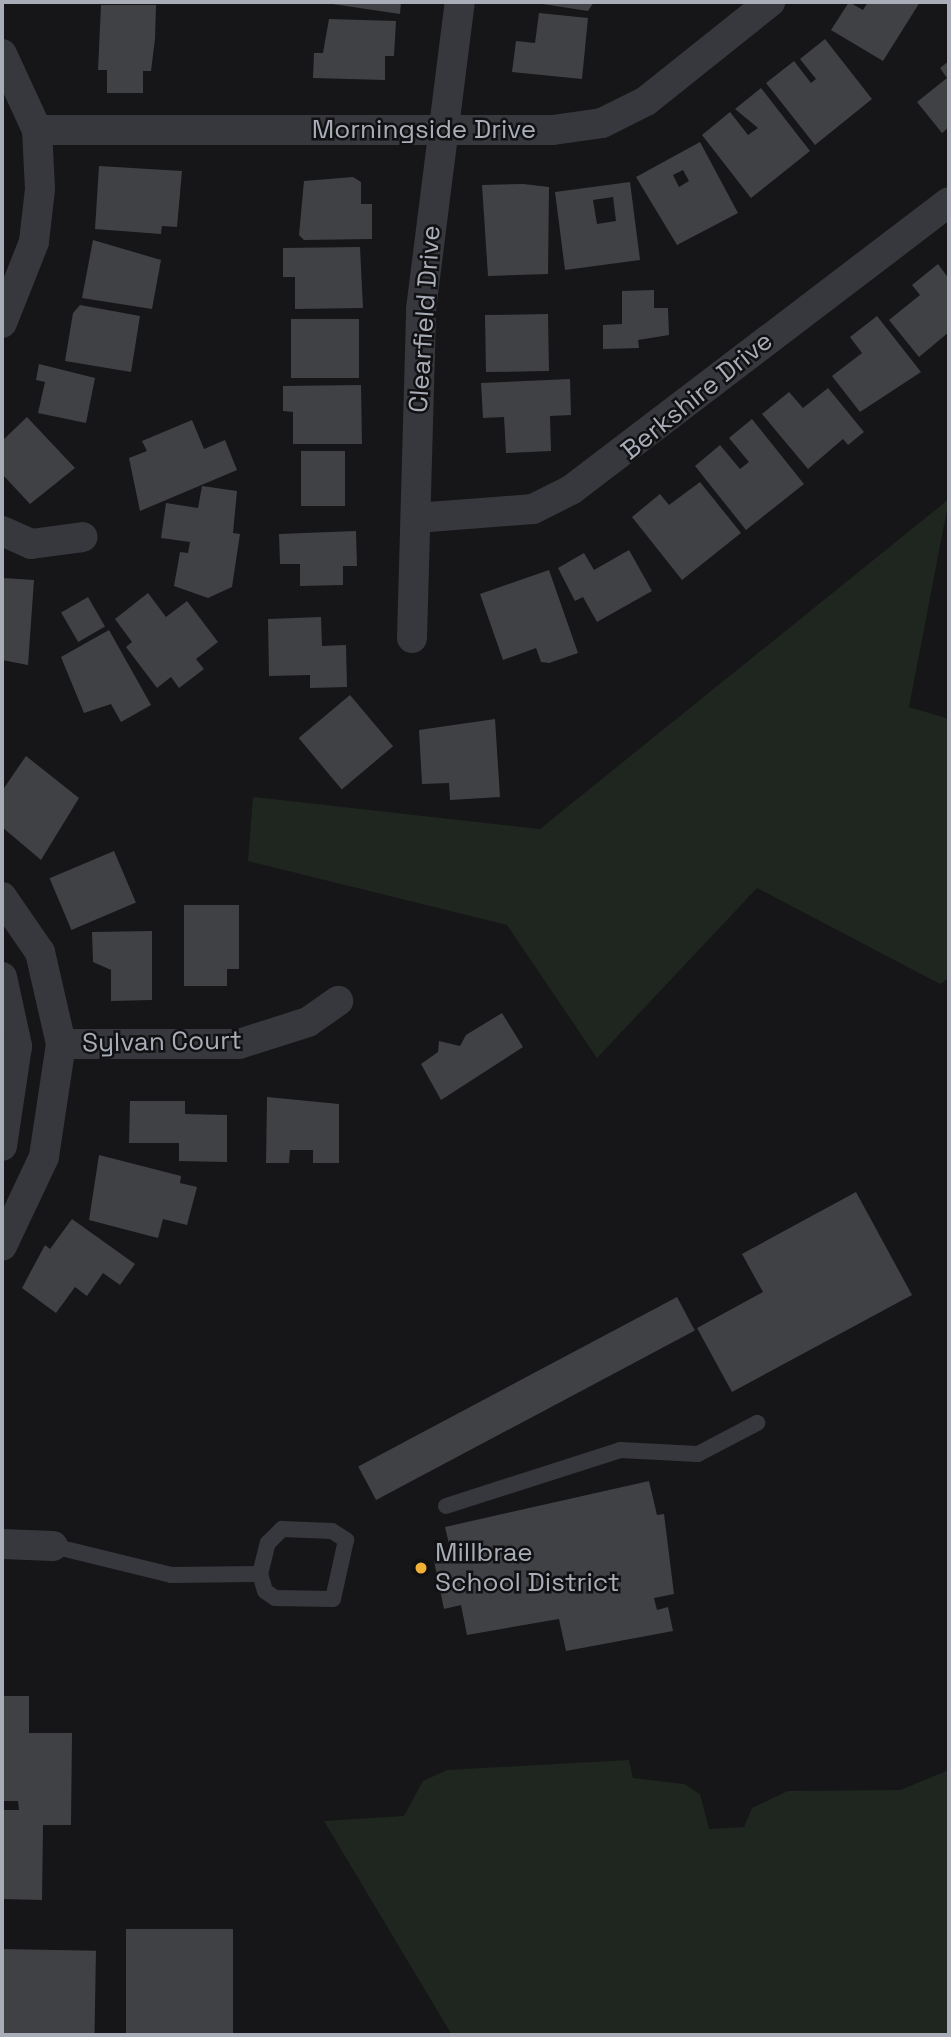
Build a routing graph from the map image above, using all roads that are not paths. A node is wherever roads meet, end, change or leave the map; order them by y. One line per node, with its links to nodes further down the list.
1 (460, 2): 5 (street, Clearfield Drive)
2 (770, 2): 5 (street, Morningside Drive)
3 (2, 54): 4 (street)
4 (37, 130): 5 (street, Morningside Drive); 7 (street)
5 (443, 131): 8 (street, Clearfield Drive)
6 (949, 202): 8 (street, Berkshire Drive)
7 (2, 323)
8 (416, 518): 11 (street, Clearfield Drive)
9 (2, 531): 10 (street)
10 (83, 537)
11 (412, 638)
12 (2, 897): 15 (street)
13 (2, 977): 16 (street)
14 (338, 1002): 15 (street, Sylvan Court)
15 (61, 1044): 17 (street)
16 (2, 1146)
17 (2, 1247)
18 (757, 1423): 19 (lane)
19 (446, 1506)
20 (2, 1544): 21 (street)
21 (52, 1546): 22 (lane)
22 (260, 1574): 22 (lane)

